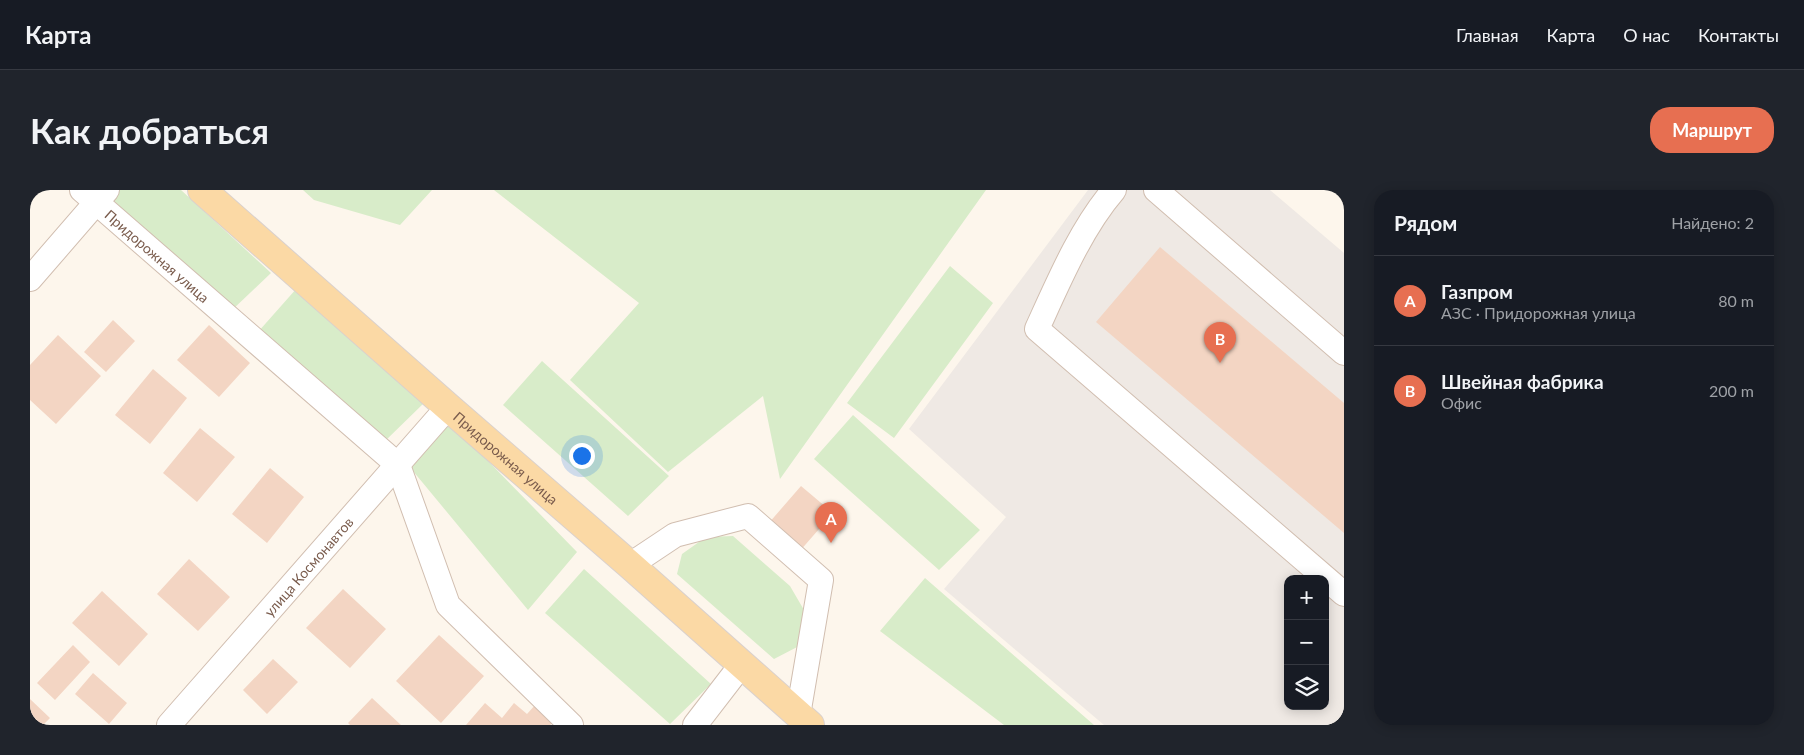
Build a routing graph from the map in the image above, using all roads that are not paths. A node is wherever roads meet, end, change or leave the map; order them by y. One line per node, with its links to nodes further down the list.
1 (202, 190): 7 (main road, Придорожная улица)
2 (1114, 190): 10 (street)
3 (1156, 190): 6 (street)
4 (95, 194): 5 (street); 8 (street, Придорожная улица)
5 (30, 279)
6 (1344, 353)
7 (448, 407): 8 (street, улица Космонавтов); 9 (main road, Придорожная улица)
8 (398, 465): 13 (street, улица Космонавтов); 14 (street, Придорожная улица)
9 (630, 565): 11 (main road, Придорожная улица); 12 (street)
10 (1344, 594)
11 (742, 664): 12 (main road, Придорожная улица); 15 (street)
12 (804, 720)
13 (169, 725)
14 (571, 725)
15 (696, 725)

